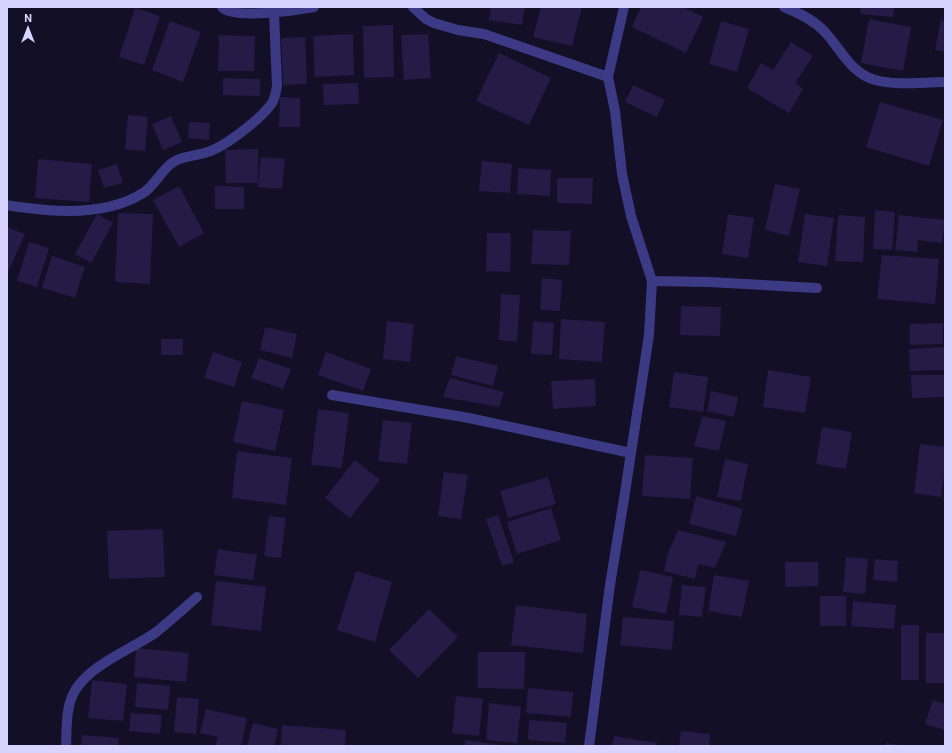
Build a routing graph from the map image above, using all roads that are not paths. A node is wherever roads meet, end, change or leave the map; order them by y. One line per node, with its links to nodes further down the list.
1 (222, 7): 6 (street)
2 (314, 7): 6 (street)
3 (413, 7): 7 (street)
4 (624, 7): 7 (street)
5 (784, 7): 8 (street)
6 (274, 13): 9 (street)
7 (608, 77): 10 (street)
8 (945, 82)
9 (7, 205)
10 (652, 281): 11 (street); 13 (street)
11 (817, 288)
12 (332, 395): 13 (street)
13 (631, 453): 16 (street)
14 (197, 597): 15 (street)
15 (66, 746)
16 (589, 746)

